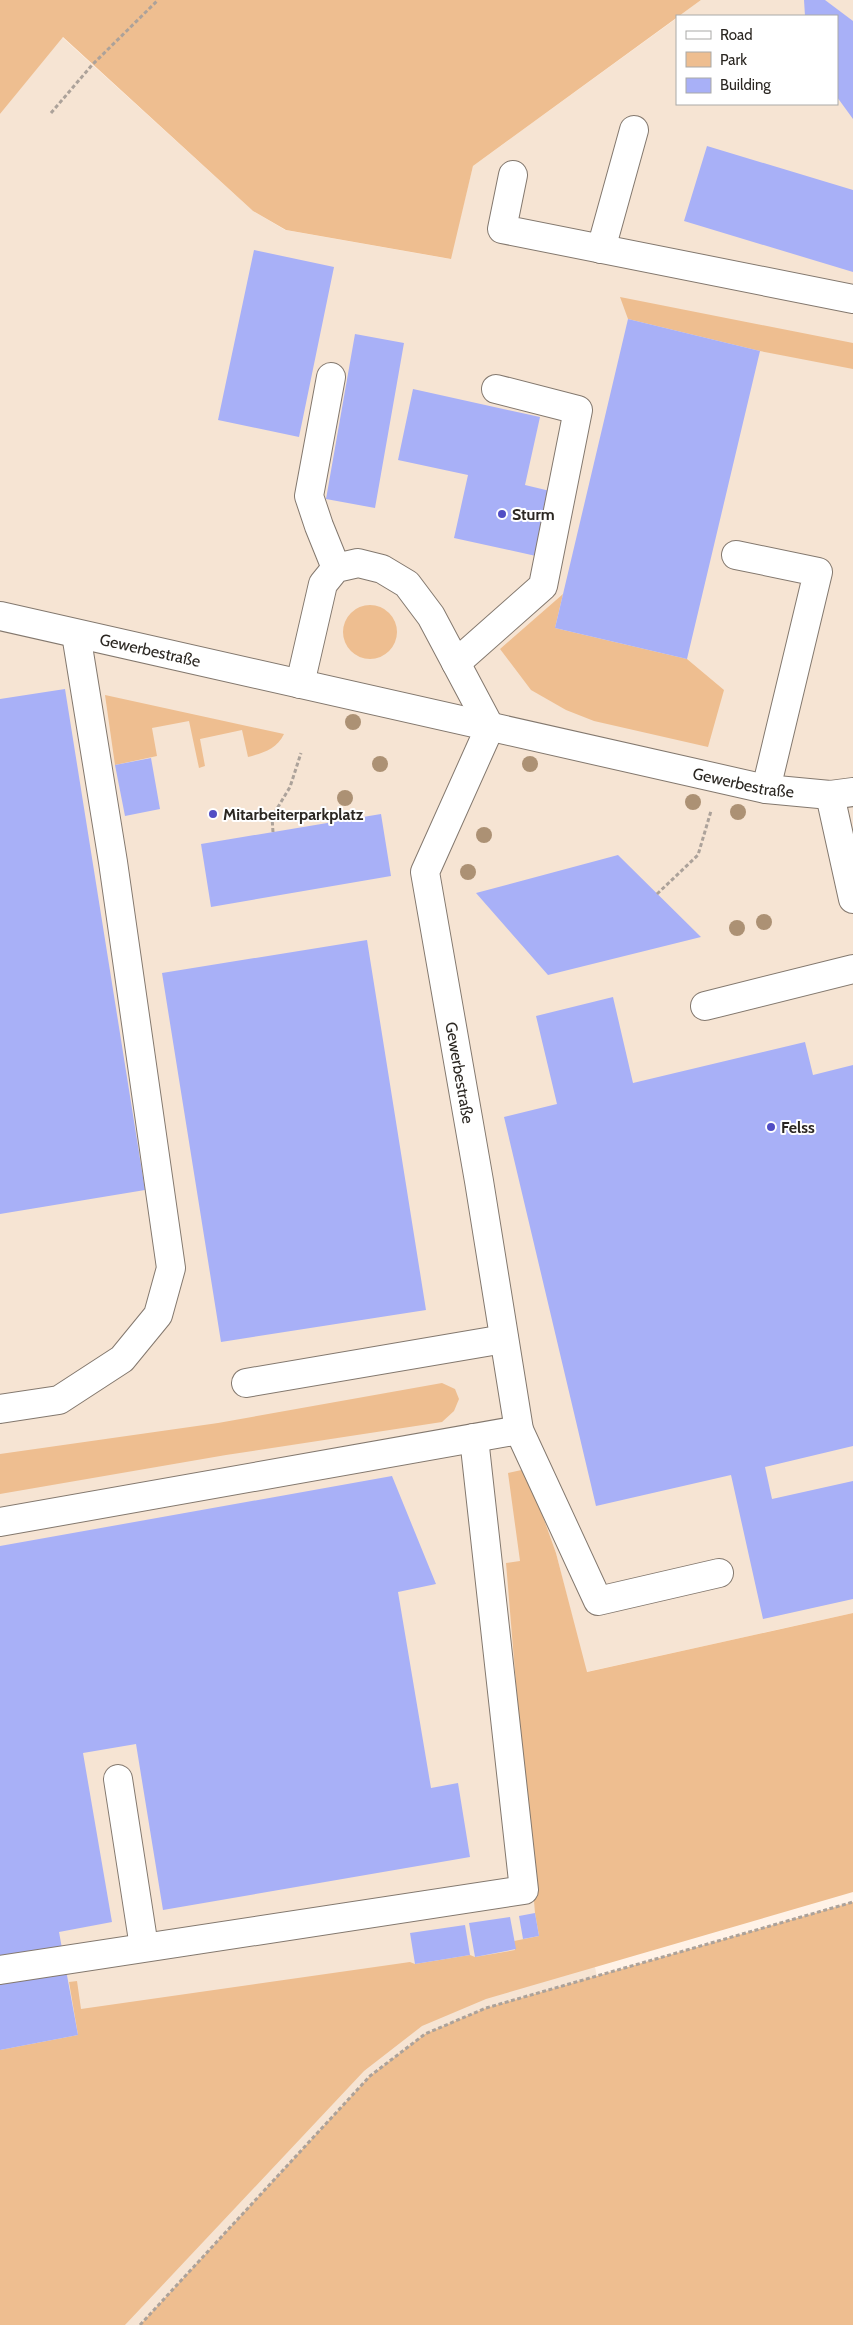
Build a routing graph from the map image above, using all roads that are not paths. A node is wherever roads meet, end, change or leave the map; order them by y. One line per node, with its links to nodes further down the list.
1 (634, 130): 3 (street)
2 (513, 175): 3 (street)
3 (601, 249): 4 (street)
4 (853, 299)
5 (331, 377): 8 (street)
6 (496, 388): 11 (street)
7 (736, 555): 14 (street)
8 (336, 568): 11 (street); 12 (street)
9 (0, 616): 10 (street, Gewerbestraße)
10 (76, 634): 12 (street, Gewerbestraße); 21 (street)
11 (456, 663): 13 (street)
12 (300, 684): 13 (street, Gewerbestraße)
13 (490, 728): 14 (street, Gewerbestraße); 19 (street, Gewerbestraße)
14 (766, 789): 15 (street, Gewerbestraße)
15 (841, 793): 16 (street)
16 (853, 899)
17 (853, 969): 18 (street)
18 (705, 1006)
19 (504, 1339): 20 (street); 22 (street, Gewerbestraße)
20 (246, 1383)
21 (0, 1409)
22 (519, 1430): 23 (street); 25 (street, Gewerbestraße)
23 (474, 1438): 24 (street); 27 (street)
24 (0, 1522)
25 (719, 1573)
26 (118, 1779): 27 (street)
27 (144, 1947): 28 (street)
28 (0, 1970)

